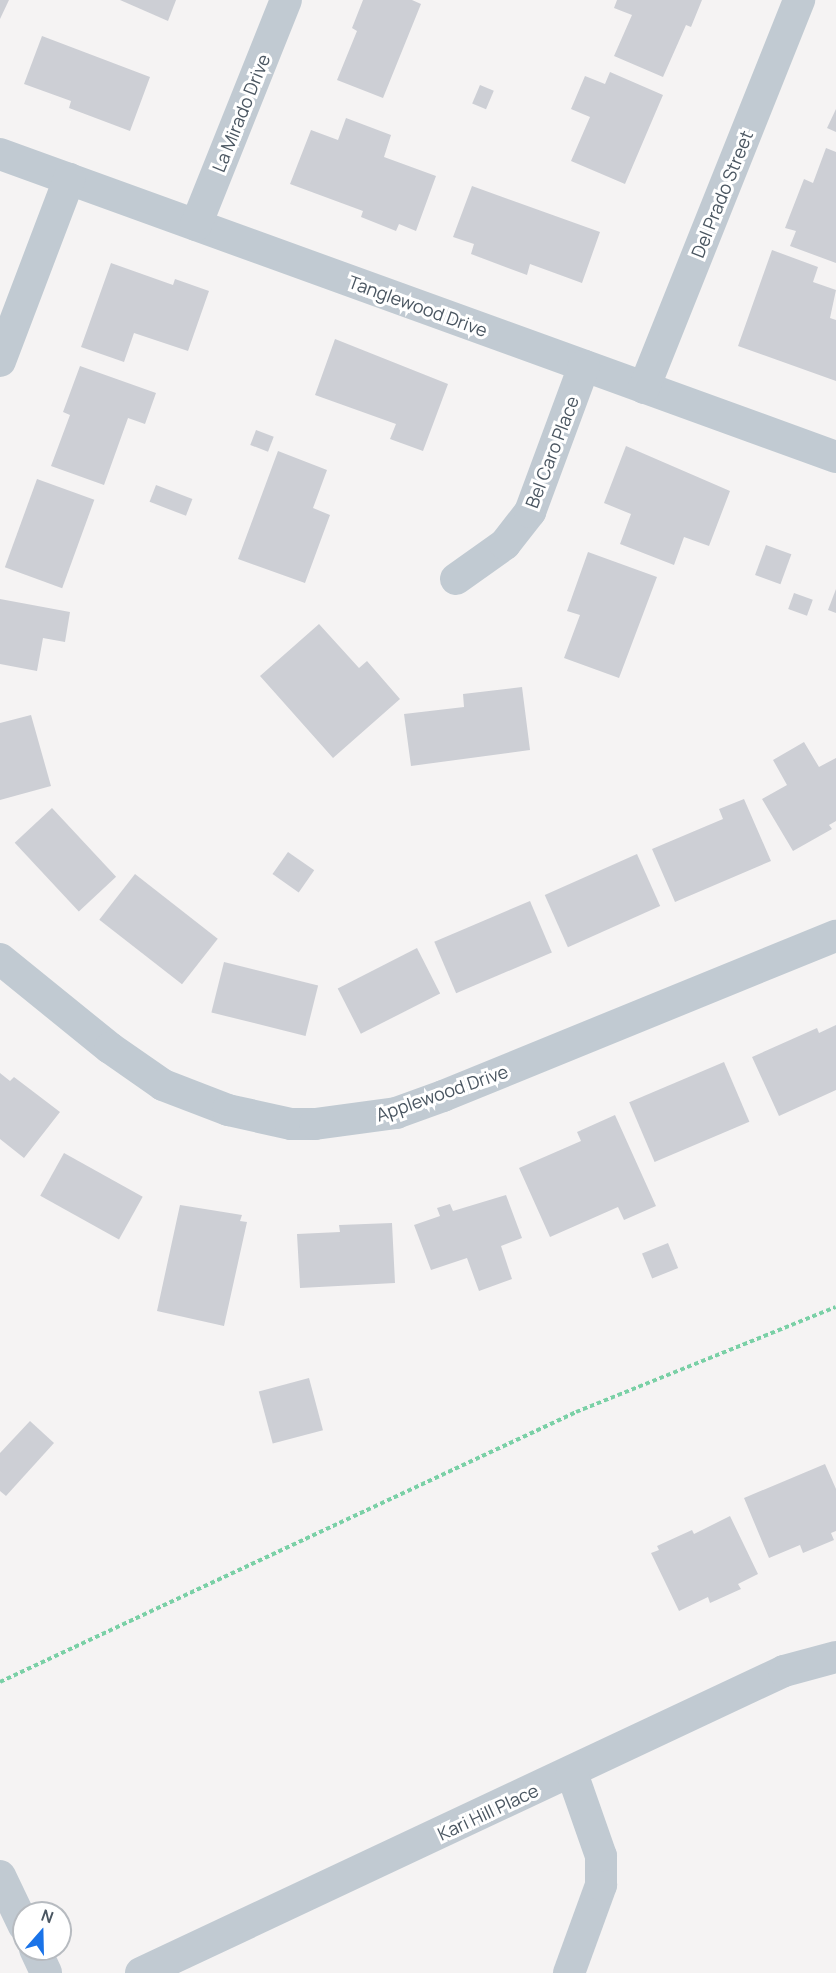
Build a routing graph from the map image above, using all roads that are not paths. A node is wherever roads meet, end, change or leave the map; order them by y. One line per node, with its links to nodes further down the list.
1 (286, 0): 5 (street, La Mirado Drive)
2 (799, 0): 8 (street, Del Prado Street)
3 (0, 154): 4 (street, Tanglewood Drive)
4 (69, 179): 5 (street, Tanglewood Drive); 6 (street)
5 (196, 225): 7 (street, Tanglewood Drive)
6 (0, 361)
7 (584, 366): 8 (street, Tanglewood Drive); 10 (street, Bel Caro Place)
8 (644, 388): 9 (street, Tanglewood Drive)
9 (836, 457)
10 (456, 579)
11 (836, 936): 12 (street, Applewood Drive)
12 (0, 959)
13 (836, 1657): 14 (street, Kari Hill Place)
14 (572, 1773): 17 (street, Kari Hill Place); 18 (street)
15 (0, 1876): 16 (street)
16 (12, 1901)
17 (141, 1973)
18 (569, 1973)

